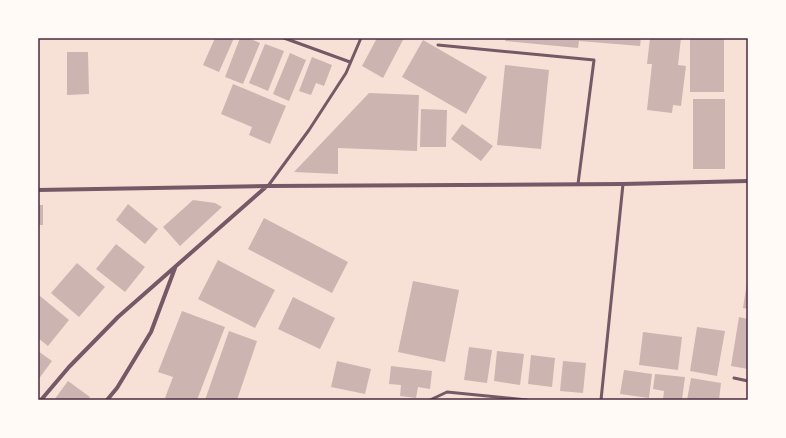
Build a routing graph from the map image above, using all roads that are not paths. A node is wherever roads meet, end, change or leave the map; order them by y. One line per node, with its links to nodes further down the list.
1 (284, 38): 4 (lane)
2 (361, 38): 4 (lane)
3 (438, 45): 6 (lane)
4 (350, 62): 8 (lane)
5 (748, 181): 7 (street)
6 (578, 184): 7 (street); 8 (street)
7 (623, 184): 17 (lane)
8 (268, 186): 9 (street); 10 (street)
9 (38, 190)
10 (176, 266): 13 (street); 14 (street)
11 (734, 378): 12 (lane)
12 (748, 381)
13 (40, 400)
14 (107, 400)
15 (430, 400): 16 (lane)
16 (528, 400)
17 (601, 400)

